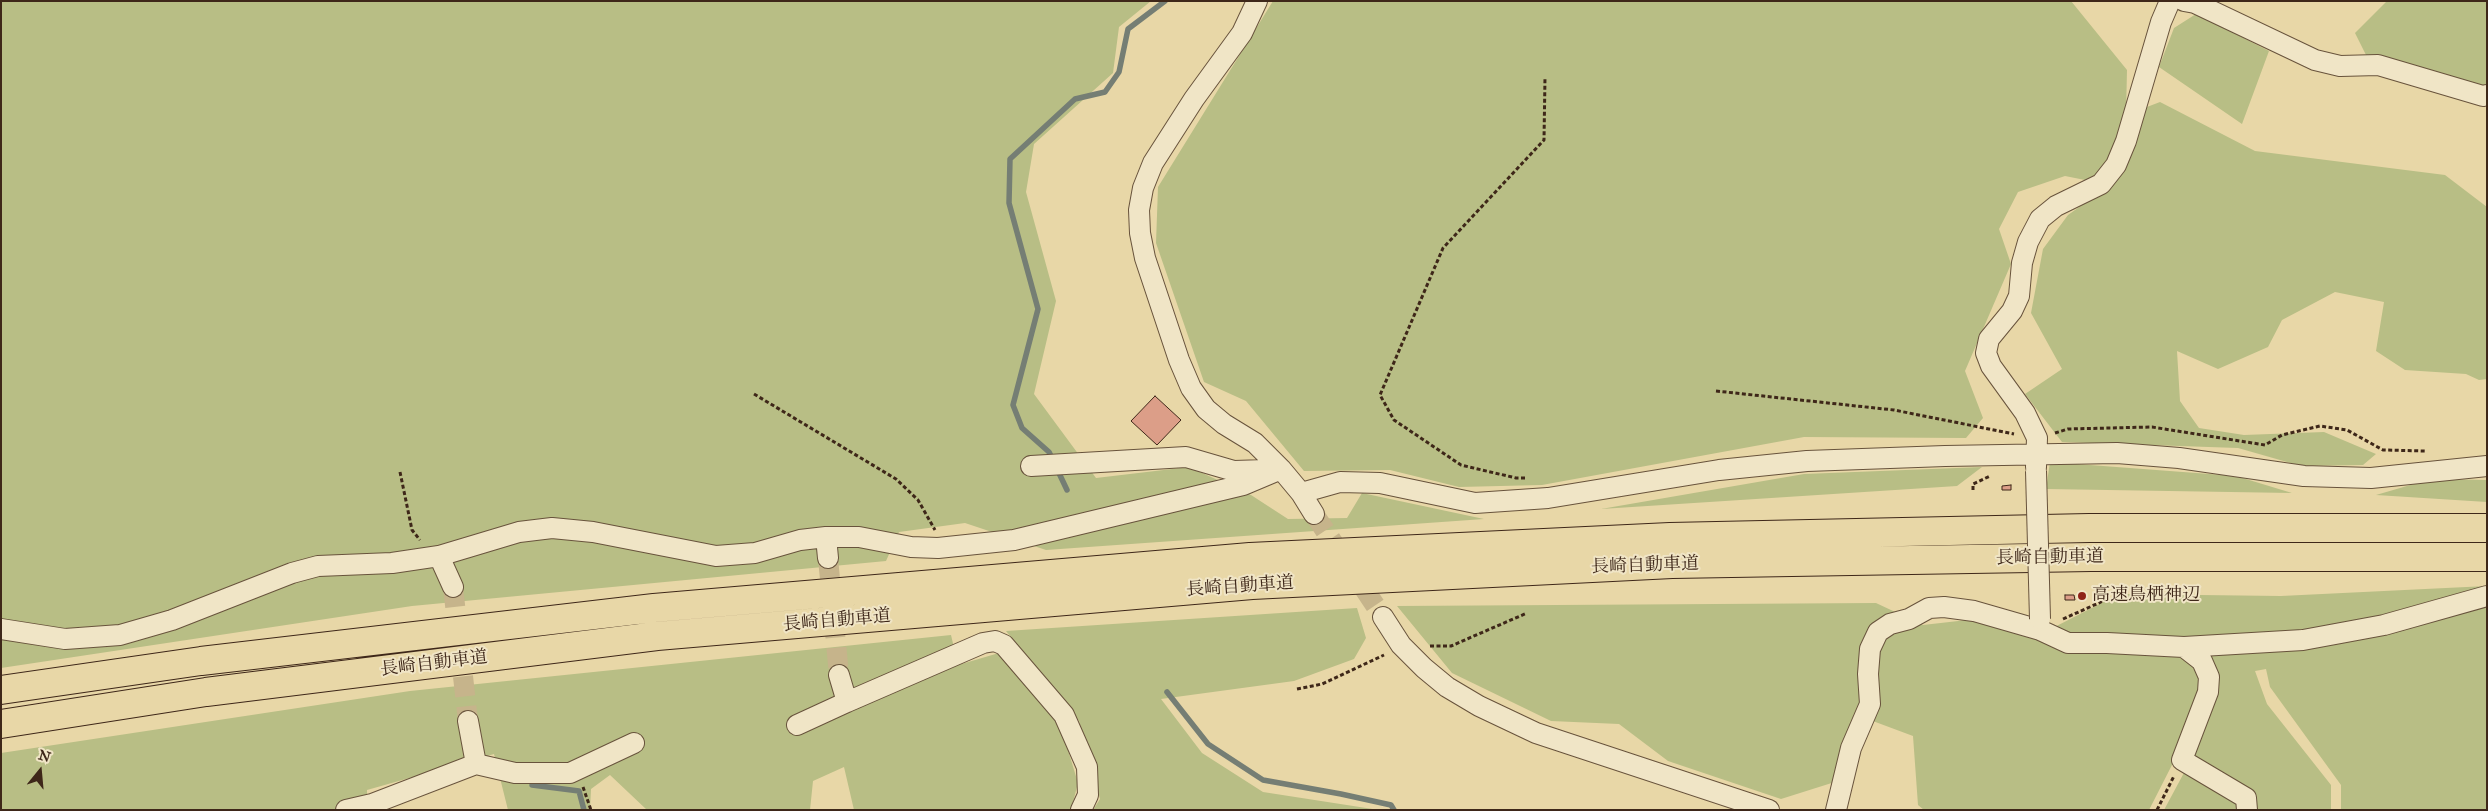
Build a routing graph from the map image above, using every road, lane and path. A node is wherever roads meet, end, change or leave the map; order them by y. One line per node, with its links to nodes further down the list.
1 (1257, 1): 12 (street)
2 (2170, 1): 9 (street)
3 (2184, 1): 5 (street)
4 (1545, 78): 14 (path)
5 (2487, 95)
6 (754, 394): 19 (path)
7 (2320, 426): 8 (path)
8 (2431, 451)
9 (2036, 463): 11 (street); 15 (street); 27 (street, bridge)
10 (1031, 466): 12 (street)
11 (2487, 466)
12 (1281, 469): 15 (street); 19 (street)
13 (400, 472): 20 (path)
14 (1535, 478)
15 (1301, 493): 16 (street)
16 (1314, 514)
17 (2487, 528): 31 (highway, 長崎自動車道)
18 (826, 537): 19 (street); 20 (street); 21 (street)
19 (938, 548)
20 (439, 556): 23 (street); 28 (street)
21 (828, 558)
22 (2487, 558): 34 (highway, 長崎自動車道)
23 (453, 587)
24 (2101, 596): 27 (path)
25 (2487, 596): 29 (street)
26 (1384, 618): 41 (street)
27 (2040, 624): 29 (street); 42 (street)
28 (1, 629)
29 (2184, 647): 37 (street)
30 (839, 675): 32 (street)
31 (1, 690)
32 (847, 702): 35 (street); 40 (street)
33 (468, 721): 38 (street)
34 (1, 724)
35 (796, 725)
36 (634, 743): 38 (street)
37 (2182, 760): 43 (path); 44 (street)
38 (476, 764): 39 (street)
39 (346, 810)
40 (1081, 810)
41 (1769, 810)
42 (1836, 810)
43 (2157, 810)
44 (2247, 810)

